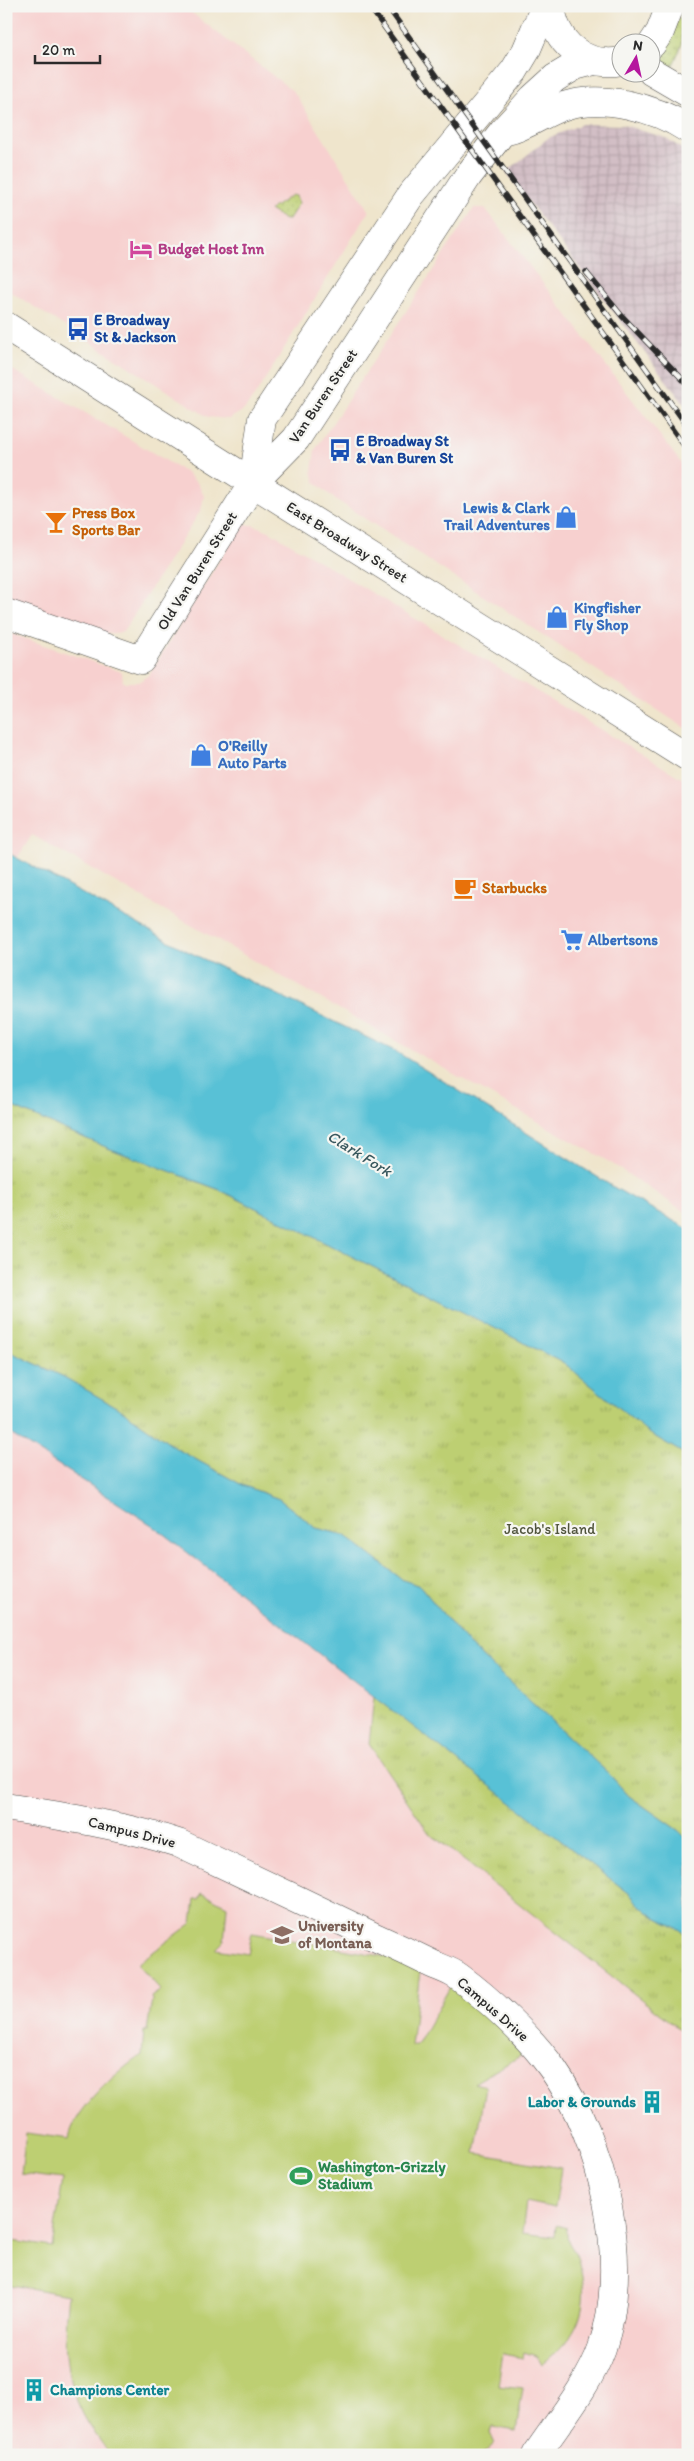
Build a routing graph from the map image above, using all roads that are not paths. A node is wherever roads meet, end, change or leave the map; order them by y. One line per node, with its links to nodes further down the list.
1 (545, 6): 12 (main road)
2 (551, 6): 5 (main road, Van Buren Street)
3 (667, 9): 4 (main road)
4 (660, 32)
5 (594, 61): 6 (main road, Van Buren Street); 10 (main road, Van Buren Street)
6 (612, 61)
7 (662, 78): 8 (main road)
8 (688, 93)
9 (688, 129): 10 (main road)
10 (503, 131): 12 (main road, Van Buren Street)
11 (6, 326): 12 (main road, East Broadway Street)
12 (253, 482): 13 (main road, Old Van Buren Street); 14 (main road, East Broadway Street)
13 (6, 613)
14 (688, 757)
15 (6, 1807): 16 (main road, Campus Drive)
16 (536, 2455)

